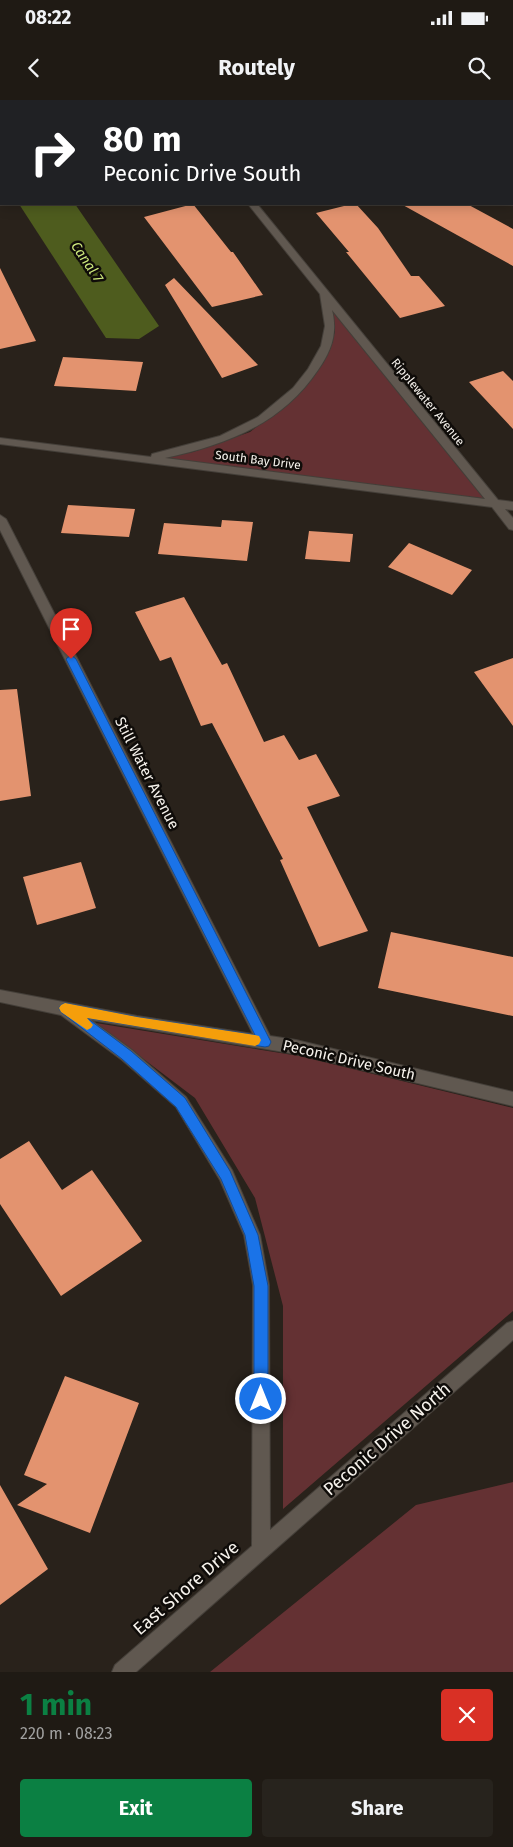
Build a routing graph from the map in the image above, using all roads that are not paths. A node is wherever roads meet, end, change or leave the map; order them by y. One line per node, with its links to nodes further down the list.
1 (253, 205): 2 (street, Ripplewater Avenue)
2 (324, 293): 4 (street, Ripplewater Avenue); 5 (street, Ripplewater Avenue)
3 (0, 441): 4 (street, South Bay Drive)
4 (144, 459): 5 (street, South Bay Drive)
5 (494, 504): 6 (street, South Bay Drive); 8 (street, Ripplewater Avenue)
6 (513, 506)
7 (0, 519): 11 (street, Still Water Avenue)
8 (513, 526)
9 (0, 996): 10 (street, East Shore Drive)
10 (65, 1008): 11 (street, Peconic Drive South); 14 (street, East Shore Drive)
11 (265, 1042): 12 (street, Peconic Drive South)
12 (513, 1099)
13 (513, 1329): 14 (street, Peconic Drive North)
14 (261, 1550): 15 (street, East Shore Drive)
15 (122, 1672)

